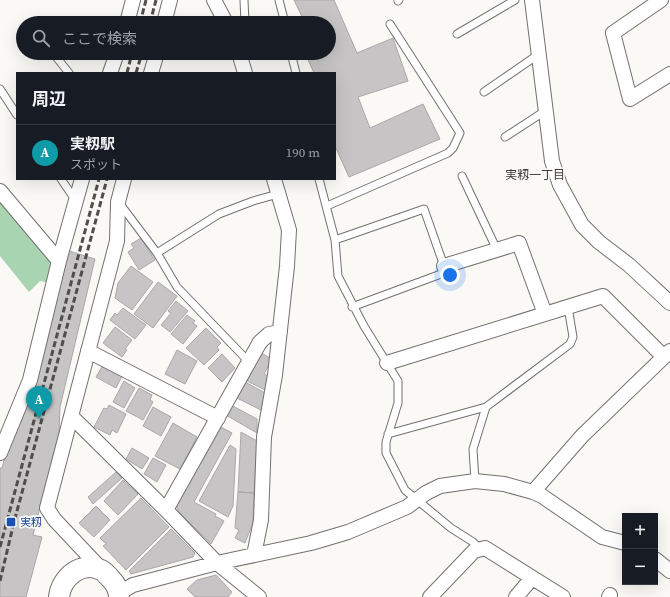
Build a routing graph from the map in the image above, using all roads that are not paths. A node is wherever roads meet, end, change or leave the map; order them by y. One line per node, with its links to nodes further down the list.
1 (133, 0): 9 (street)
2 (170, 0): 10 (street)
3 (214, 0): 11 (street)
4 (244, 0): 12 (lane)
5 (279, 0): 13 (lane)
6 (515, 0): 15 (lane)
7 (532, 0): 16 (street)
8 (661, 0): 27 (street)
9 (129, 16)
10 (166, 16)
11 (222, 16)
12 (245, 16)
13 (283, 16)
14 (390, 24): 43 (lane)
15 (457, 34)
16 (538, 54): 29 (lane); 30 (street)
17 (59, 60): 22 (lane)
18 (115, 60): 23 (street)
19 (155, 60): 24 (street)
20 (241, 60): 25 (street)
21 (293, 60): 26 (lane)
22 (69, 72)
23 (110, 72)
24 (151, 72)
25 (246, 72)
26 (296, 72)
27 (670, 74)
28 (0, 89): 31 (lane)
29 (484, 92)
30 (545, 111): 32 (lane); 49 (street)
31 (16, 113)
32 (505, 136)
33 (462, 176): 45 (lane)
34 (62, 180): 41 (lane)
35 (82, 180): 41 (street)
36 (124, 180): 42 (street)
37 (274, 180): 40 (street)
38 (319, 180): 43 (lane)
39 (0, 192): 47 (street)
40 (278, 194): 46 (lane); 53 (street)
41 (76, 201): 47 (street)
42 (118, 202): 46 (lane); 54 (street)
43 (327, 206): 44 (lane)
44 (335, 240): 48 (lane); 50 (lane)
45 (497, 250): 48 (street); 52 (street)
46 (157, 253): 56 (lane)
47 (59, 261): 62 (street)
48 (444, 266): 50 (lane)
49 (670, 303)
50 (352, 306): 57 (lane)
51 (568, 307): 52 (street); 55 (street); 58 (lane)
52 (545, 314): 57 (street)
53 (280, 332): 56 (street); 69 (street)
54 (88, 351): 59 (street); 60 (street)
55 (667, 354): 64 (street)
56 (248, 361): 60 (street)
57 (387, 363): 61 (lane)
58 (486, 407): 61 (lane); 63 (lane)
59 (72, 418): 66 (street); 72 (street)
60 (218, 418): 66 (street)
61 (388, 434): 65 (lane)
62 (0, 453)
63 (475, 481): 64 (street); 65 (street)
64 (534, 492): 67 (street)
65 (416, 500): 68 (lane); 69 (street)
66 (166, 510): 71 (street)
67 (622, 542)
68 (480, 549): 74 (street); 78 (street)
69 (254, 555): 71 (street)
70 (658, 561): 73 (street)
71 (217, 563): 75 (street); 76 (street)
72 (102, 570): 76 (street); 77 (street)
73 (670, 571)
74 (532, 578): 79 (street); 80 (street)
75 (252, 594)
76 (119, 595)
77 (59, 597)
78 (430, 597)
79 (516, 597)
80 (563, 597)

